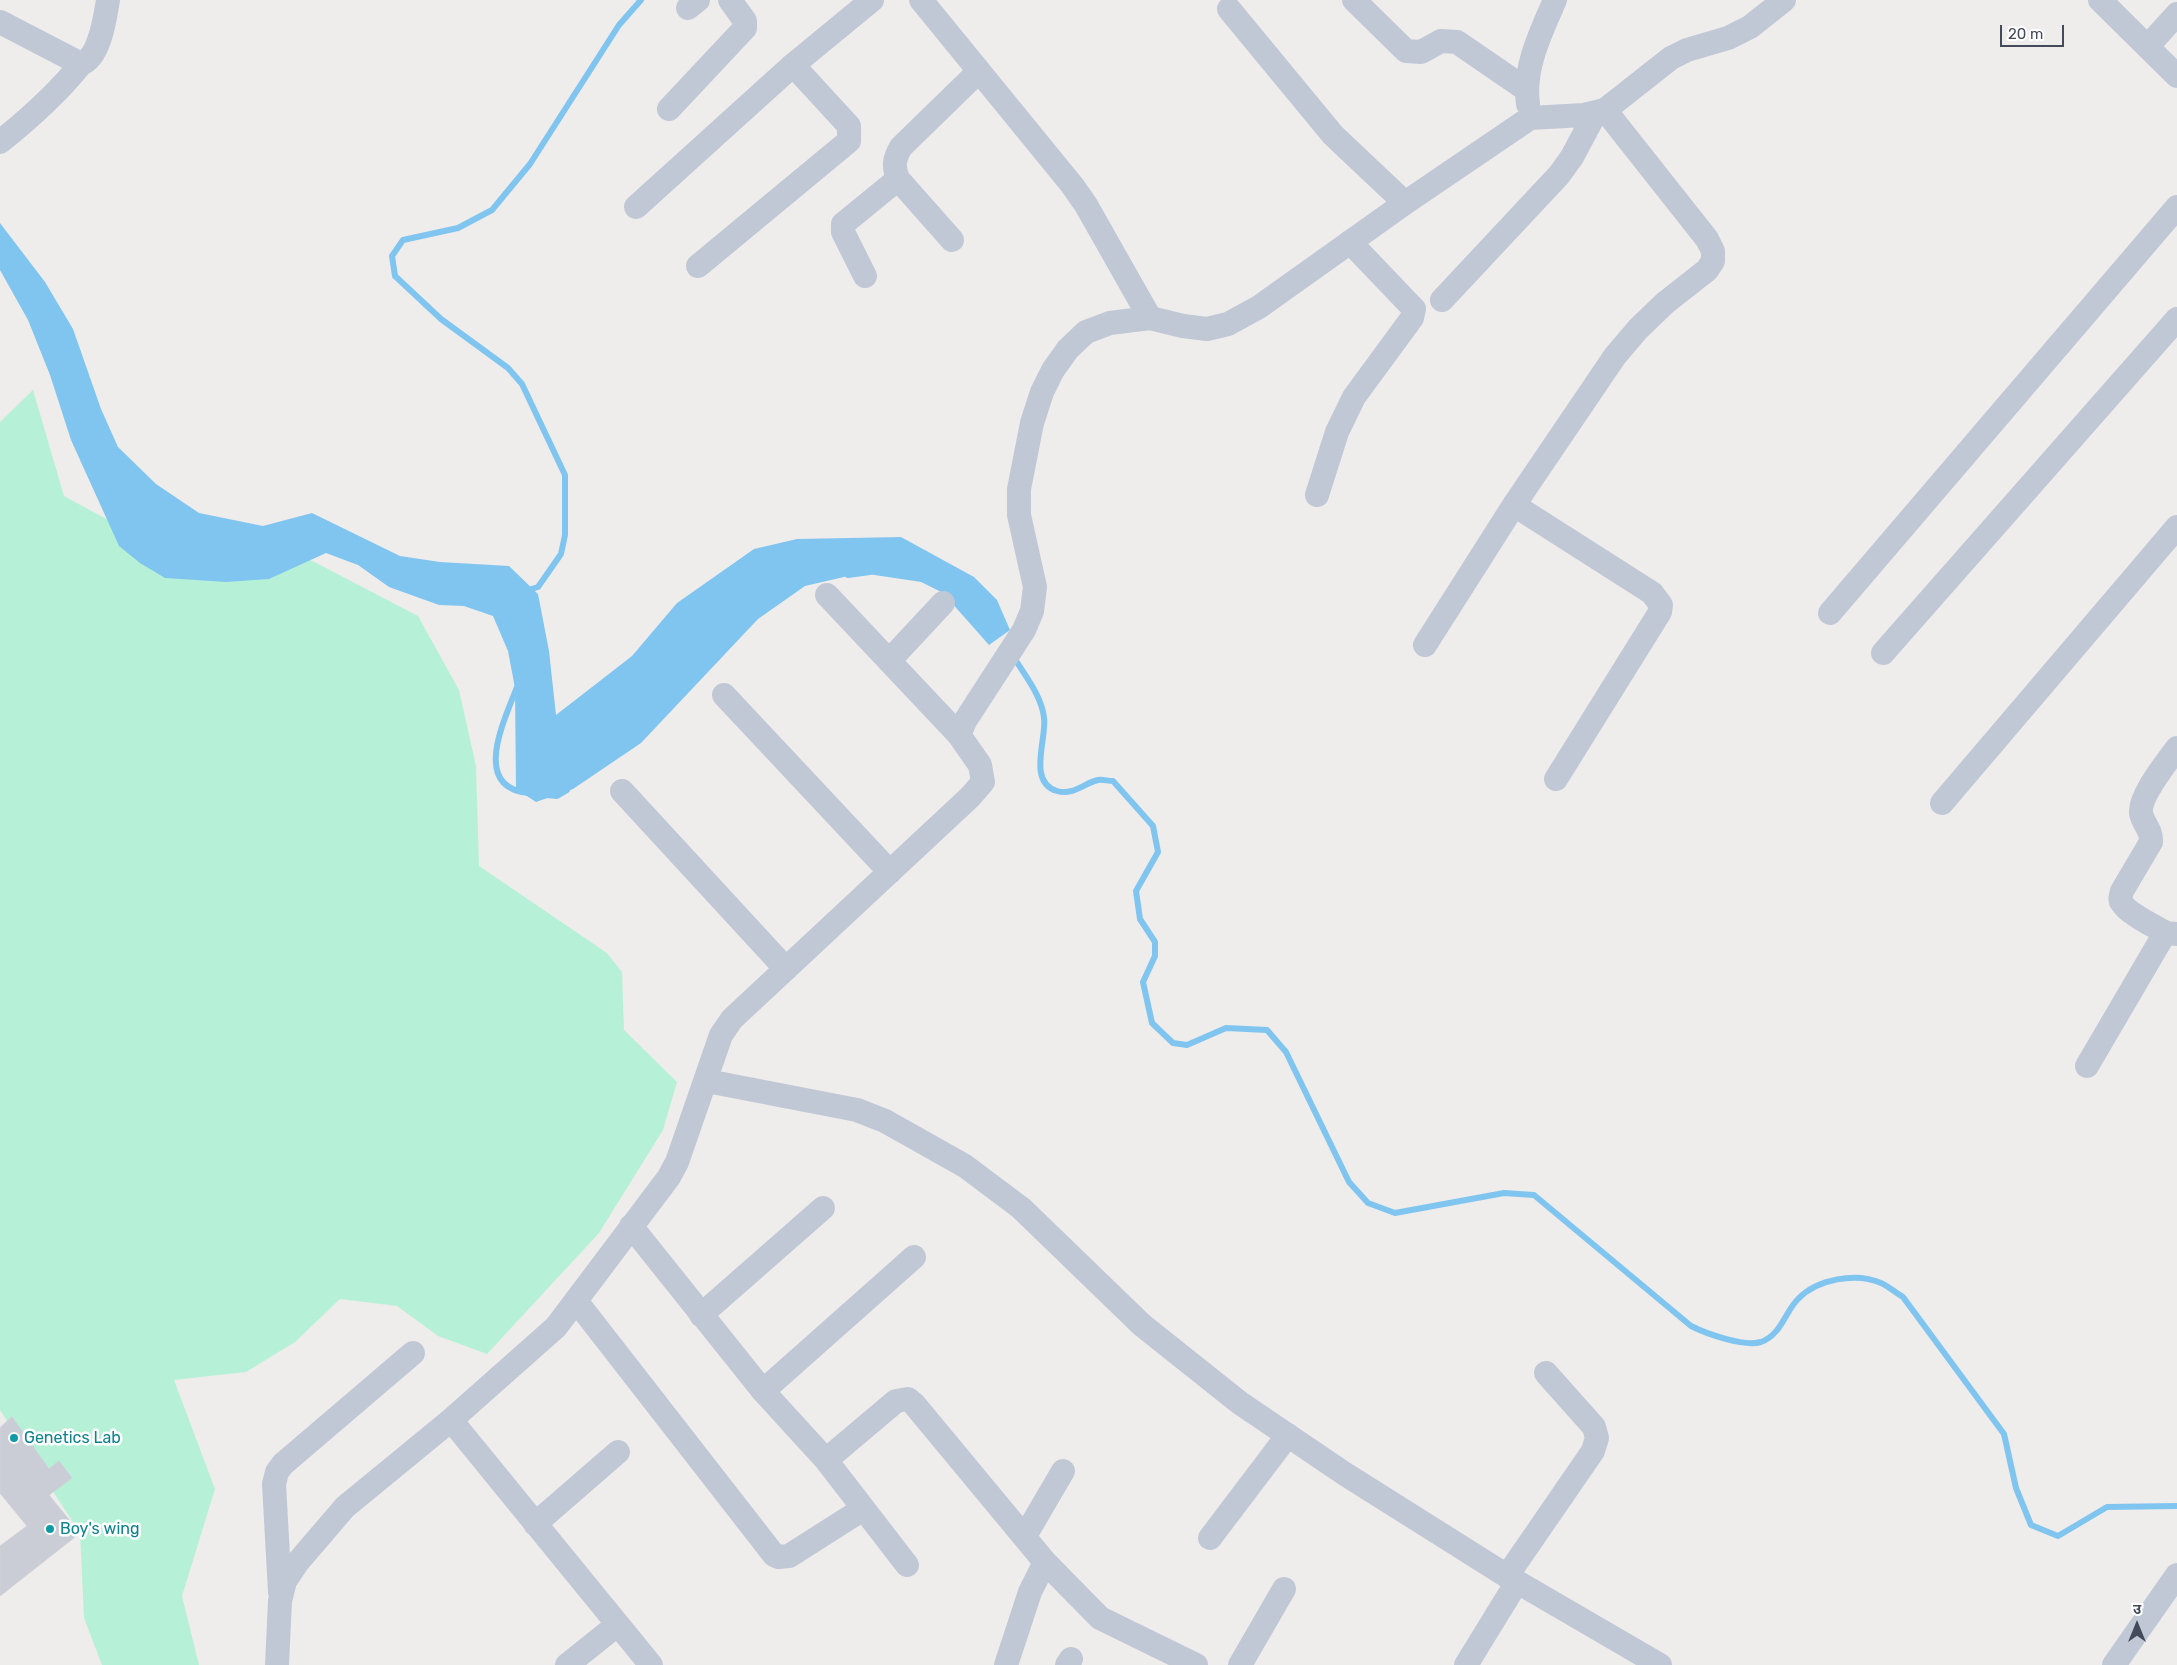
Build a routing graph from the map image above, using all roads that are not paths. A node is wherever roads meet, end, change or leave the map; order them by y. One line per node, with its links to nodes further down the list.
1 (108, 0): 13 (street)
2 (730, 0): 18 (street)
3 (872, 0): 14 (street)
4 (921, 0): 15 (street)
5 (1354, 0): 17 (street)
6 (1555, 0): 17 (street)
7 (1784, 0): 19 (street)
8 (2100, 0): 12 (street)
9 (1229, 9): 23 (street)
10 (2177, 14): 12 (street)
11 (0, 22): 13 (street)
12 (2148, 46): 16 (street)
13 (81, 64): 21 (street)
14 (793, 65): 25 (street); 28 (street)
15 (978, 72): 22 (street); 31 (street)
16 (2177, 76)
17 (1527, 90): 20 (street)
18 (670, 109)
19 (1601, 111): 20 (street); 30 (street); 34 (street)
20 (1530, 118): 23 (street)
21 (0, 142)
22 (898, 179): 26 (street); 29 (street)
23 (1405, 202): 27 (street)
24 (2177, 207): 38 (street)
25 (636, 208)
26 (952, 240)
27 (1350, 242): 31 (street); 33 (street)
28 (698, 266)
29 (866, 276)
30 (1442, 300)
31 (1150, 318): 43 (street)
32 (2177, 319): 40 (street)
33 (1317, 495)
34 (1514, 505): 39 (street); 45 (street)
35 (2177, 527): 47 (street)
36 (827, 595): 41 (street)
37 (943, 603): 41 (street)
38 (1830, 613)
39 (1425, 646)
40 (1883, 653)
41 (889, 661): 43 (street)
42 (724, 695): 48 (street)
43 (959, 735): 48 (street)
44 (2177, 748): 49 (street)
45 (1556, 779)
46 (622, 791): 50 (street)
47 (1942, 803)
48 (890, 872): 50 (street)
49 (2171, 933): 51 (street)
50 (786, 970): 52 (street)
51 (2087, 1066)
52 (707, 1081): 54 (street); 62 (street)
53 (823, 1208): 57 (street)
54 (631, 1226): 56 (street); 57 (street)
55 (914, 1256): 60 (street)
56 (577, 1302): 61 (street); 66 (street)
57 (702, 1315): 60 (street)
58 (413, 1352): 75 (street)
59 (1546, 1373): 73 (street)
60 (763, 1390): 64 (street)
61 (451, 1420): 67 (street); 75 (street)
62 (1288, 1435): 69 (street); 73 (street)
63 (618, 1452): 67 (street)
64 (826, 1460): 66 (street); 68 (street)
65 (1063, 1472): 68 (street)
66 (863, 1509): 71 (street)
67 (535, 1524): 76 (street)
68 (1024, 1536): 70 (street)
69 (1210, 1538)
70 (1045, 1562): 80 (street); 81 (street)
71 (907, 1565)
72 (2177, 1575): 85 (street)
73 (1512, 1579): 83 (street); 84 (street)
74 (1284, 1589): 82 (street)
75 (280, 1601): 77 (street)
76 (617, 1625): 78 (street); 79 (street)
77 (277, 1665)
78 (567, 1665)
79 (651, 1665)
80 (1006, 1665)
81 (1196, 1665)
82 (1240, 1665)
83 (1466, 1665)
84 (1660, 1665)
85 (2114, 1665)

